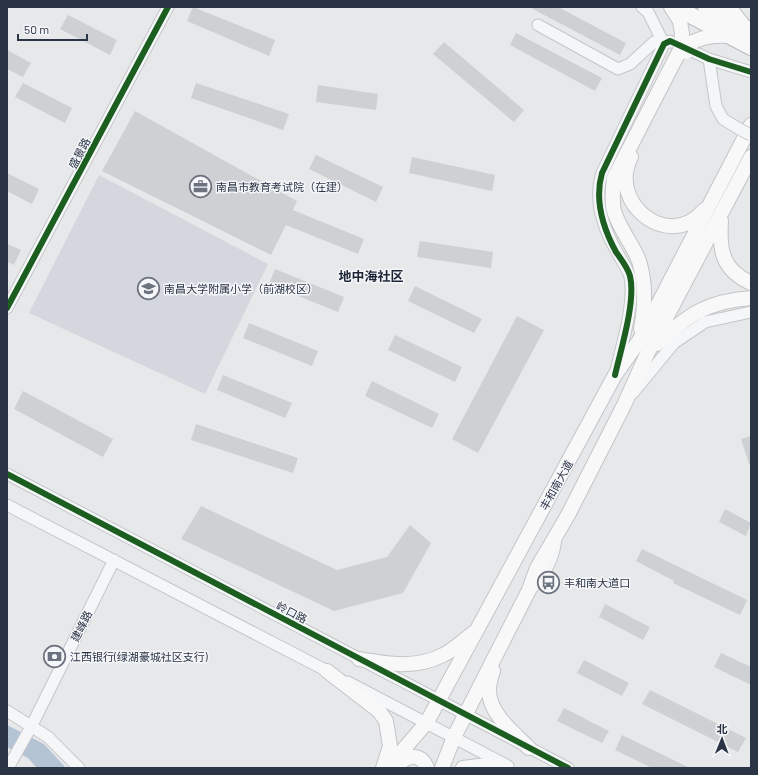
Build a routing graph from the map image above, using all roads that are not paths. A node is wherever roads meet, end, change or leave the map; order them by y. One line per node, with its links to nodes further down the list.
1 (168, 7): 21 (street, 盛景路)
2 (642, 7): 9 (street)
3 (671, 7): 10 (main road)
4 (675, 7): 8 (highway)
5 (706, 7): 8 (highway)
6 (729, 7): 8 (main road)
7 (538, 25): 9 (street)
8 (743, 31): 10 (main road); 11 (highway)
9 (664, 44): 12 (street); 25 (street)
10 (685, 44): 17 (main road); 23 (main road)
11 (751, 47)
12 (709, 59): 13 (street); 14 (street)
13 (751, 72)
14 (746, 127): 15 (street, bridge); 17 (main road)
15 (751, 135)
16 (751, 157): 18 (main road, 丰和南大道)
17 (713, 198): 23 (main road, 丰和南大道)
18 (722, 214): 19 (main road); 24 (main road, 丰和南大道)
19 (751, 283)
20 (751, 298): 24 (main road)
21 (7, 308)
22 (751, 312): 26 (street)
23 (639, 341): 25 (main road, 丰和南大道)
24 (647, 354): 26 (main road, 丰和南大道)
25 (615, 375): 30 (main road, 丰和南大道)
26 (624, 404): 31 (main road, 丰和南大道)
27 (7, 474): 32 (street, 岭口路)
28 (7, 505): 29 (street)
29 (114, 560): 33 (street); 38 (street, 建峰路)
30 (477, 630): 32 (main road); 34 (main road, 丰和南大道)
31 (496, 656): 36 (main road, 丰和南大道); 40 (main road)
32 (359, 659): 34 (street, 岭口路)
33 (327, 671): 37 (street); 43 (main road)
34 (438, 701): 36 (street, 岭口路); 37 (main road, 丰和南大道)
35 (7, 711): 38 (street)
36 (466, 715): 39 (main road, 丰和南大道); 40 (street, 岭口路)
37 (427, 722): 39 (street); 44 (main road, 丰和南大道)
38 (29, 730): 41 (street, 建峰路); 42 (street)
39 (454, 737): 46 (main road); 47 (main road, 丰和南大道); 50 (street)
40 (530, 748): 51 (street, 岭口路)
41 (8, 768)
42 (79, 768)
43 (383, 768)
44 (395, 768): 45 (main road)
45 (427, 768)
46 (432, 768)
47 (442, 768)
48 (463, 768): 49 (main road)
49 (506, 768)
50 (512, 768)
51 (568, 768)

